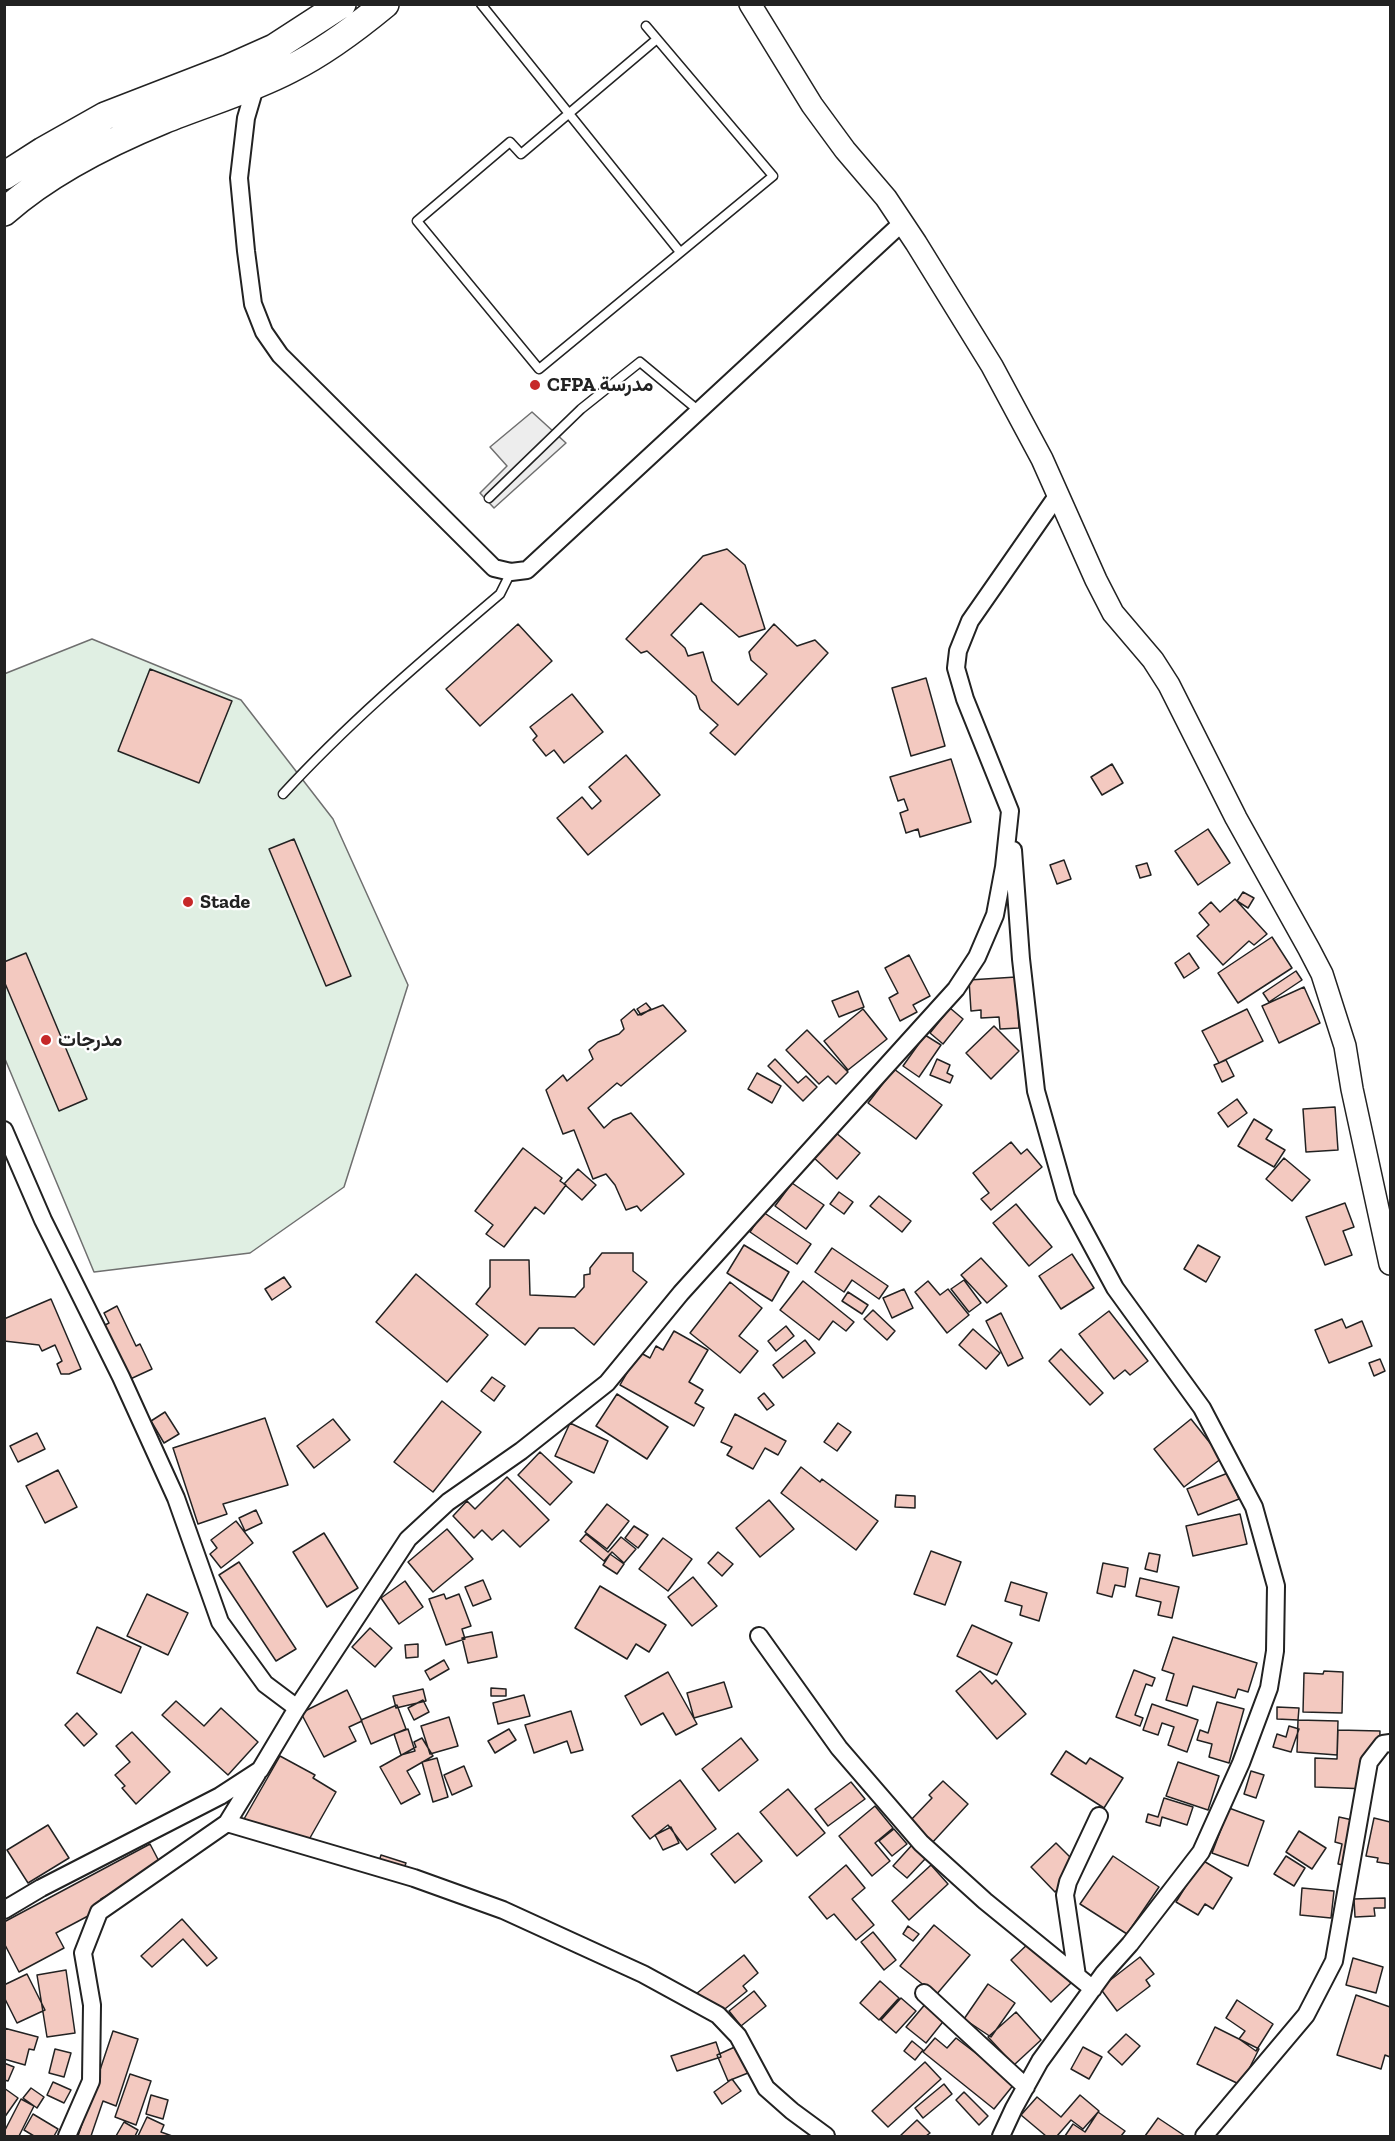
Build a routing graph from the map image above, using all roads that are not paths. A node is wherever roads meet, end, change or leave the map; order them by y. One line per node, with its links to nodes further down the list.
1 (342, 4): 9 (main road)
2 (385, 4): 7 (main road)
3 (481, 4): 8 (lane)
4 (750, 4): 11 (street)
5 (646, 26): 6 (lane)
6 (657, 39): 8 (lane); 12 (lane)
7 (256, 84): 10 (main road); 16 (street)
8 (568, 113): 12 (lane); 12 (lane)
9 (4, 177)
10 (4, 212)
11 (902, 223): 13 (street); 14 (street)
12 (680, 252)
13 (699, 411): 15 (lane); 16 (street)
14 (1057, 496): 18 (street); 20 (street)
15 (489, 498)
16 (511, 572): 17 (lane)
17 (283, 794)
18 (1010, 811): 22 (street); 29 (street)
19 (4, 1130): 22 (street)
20 (1389, 1252)
21 (759, 1636): 28 (street)
22 (297, 1708): 24 (street)
23 (1390, 1743): 35 (street)
24 (260, 1770): 26 (street); 27 (street)
25 (1099, 1816): 28 (street)
26 (227, 1823): 32 (street); 33 (street)
27 (4, 1910)
28 (1077, 1976): 29 (street)
29 (1093, 1989): 31 (street)
30 (924, 1993): 31 (street)
31 (1026, 2087): 34 (street)
32 (67, 2136)
33 (826, 2136)
34 (1001, 2136)
35 (1204, 2136)

